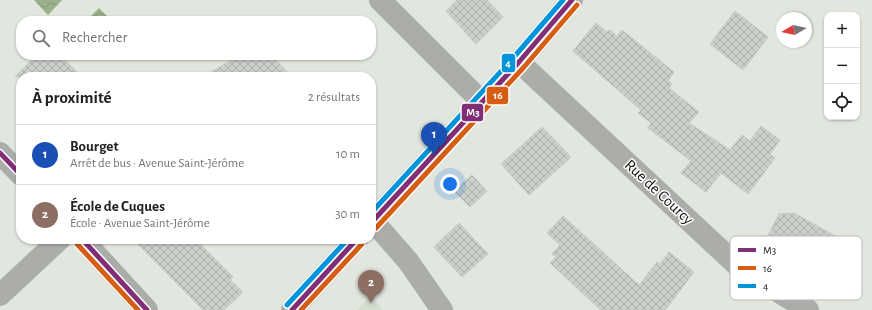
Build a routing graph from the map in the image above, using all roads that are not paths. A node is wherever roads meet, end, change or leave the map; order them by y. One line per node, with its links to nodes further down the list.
1 (380, 0): 4 (street)
2 (572, 0): 3 (street)
3 (519, 62): 4 (street); 12 (street, Rue de Courcy)
4 (482, 102): 7 (street)
5 (0, 153): 6 (street)
6 (16, 170)
7 (376, 218)
8 (376, 226): 17 (street)
9 (55, 244): 13 (street)
10 (87, 244): 15 (street)
11 (351, 244): 16 (street)
12 (730, 259)
13 (0, 295)
14 (792, 300): 18 (street, Rue de Courcy)
15 (147, 310)
16 (292, 310)
17 (442, 310)
18 (808, 310)

